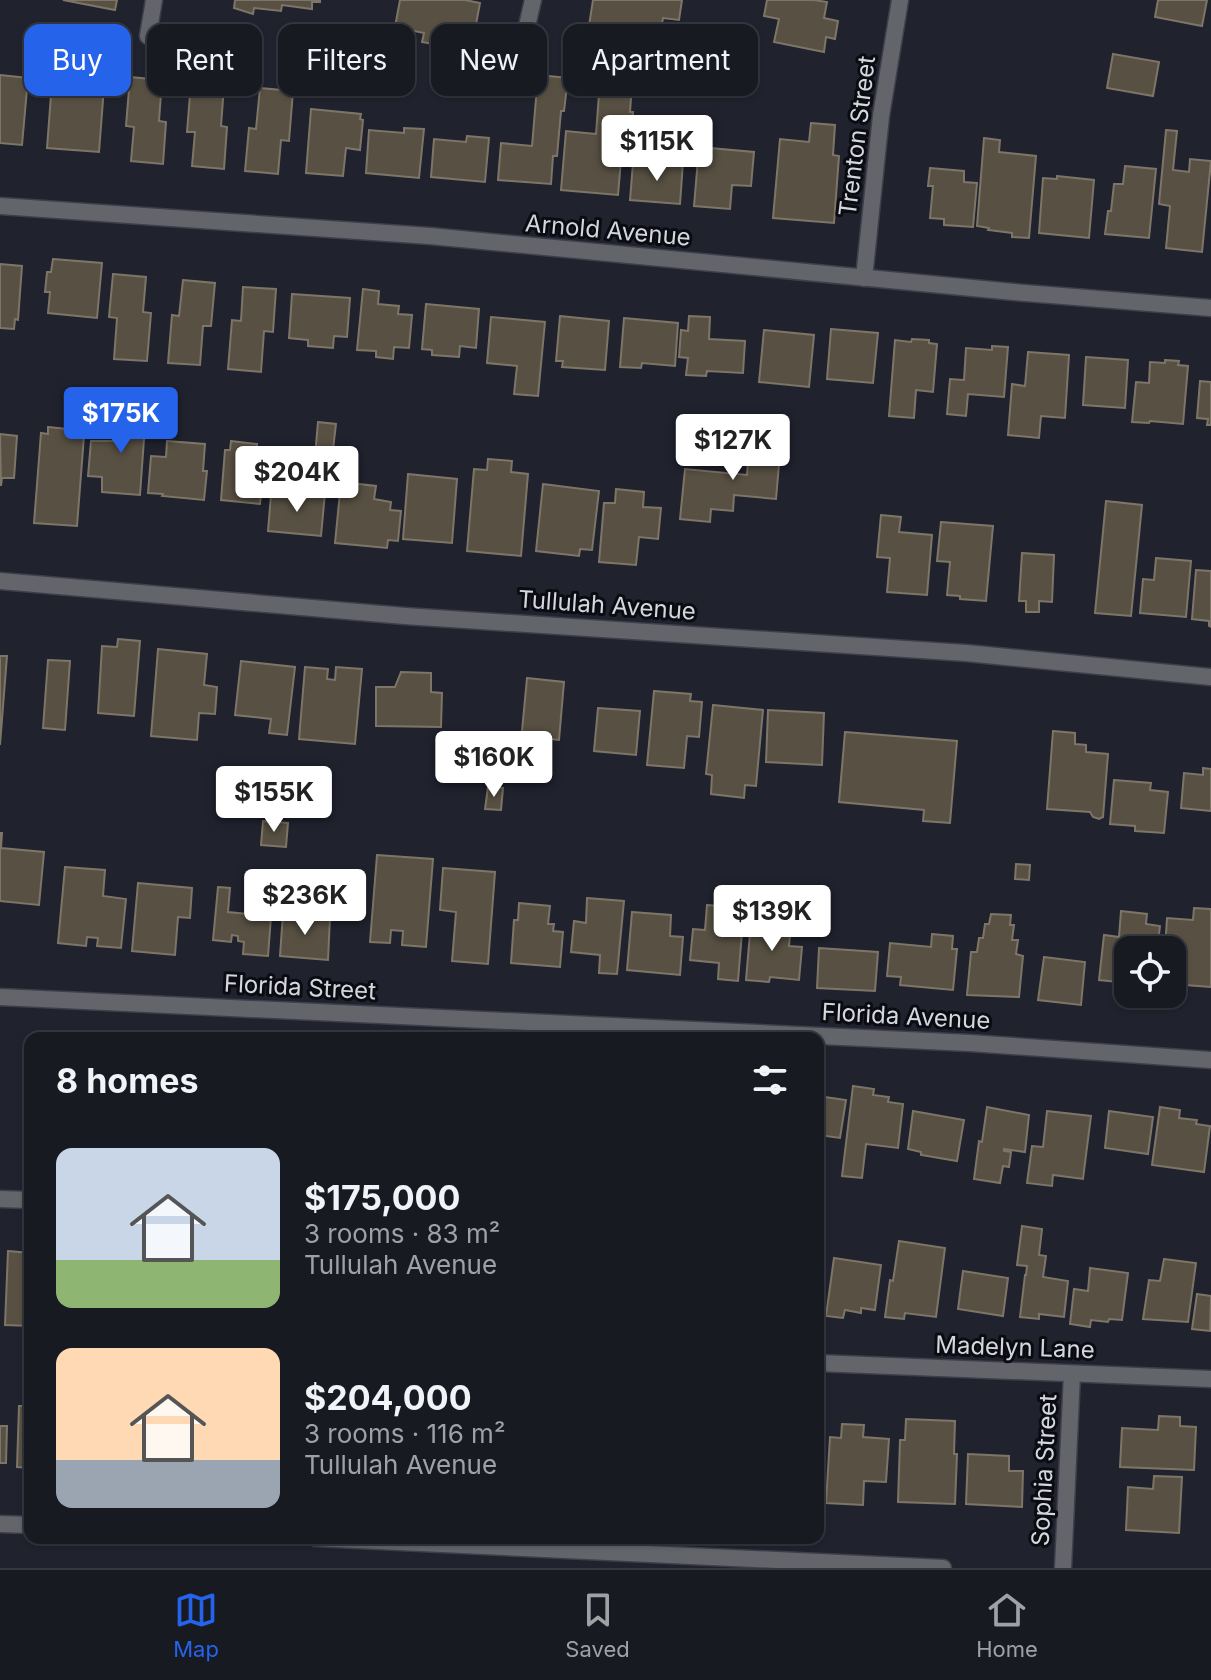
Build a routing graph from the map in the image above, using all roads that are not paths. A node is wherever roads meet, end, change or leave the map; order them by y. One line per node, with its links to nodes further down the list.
1 (154, 0): 4 (street)
2 (533, 0): 5 (street)
3 (900, 0): 7 (street, Trenton Street)
4 (150, 24)
5 (527, 24)
6 (0, 206): 7 (street, Arnold Avenue)
7 (864, 278): 8 (street, Arnold Avenue)
8 (1211, 308)
9 (0, 581): 10 (street, Tullulah Avenue)
10 (1211, 677)
11 (0, 997): 12 (street, Florida Street)
12 (598, 1032)
13 (824, 1039): 14 (street, Florida Avenue)
14 (1211, 1060)
15 (0, 1199): 16 (street)
16 (24, 1200)
17 (824, 1363): 18 (street, Madelyn Lane)
18 (1072, 1374): 19 (street, Madelyn Lane); 24 (street, Sophia Street)
19 (1211, 1379)
20 (0, 1524): 21 (street)
21 (24, 1525)
22 (441, 1544): 23 (street)
23 (943, 1568)
24 (1063, 1568)

